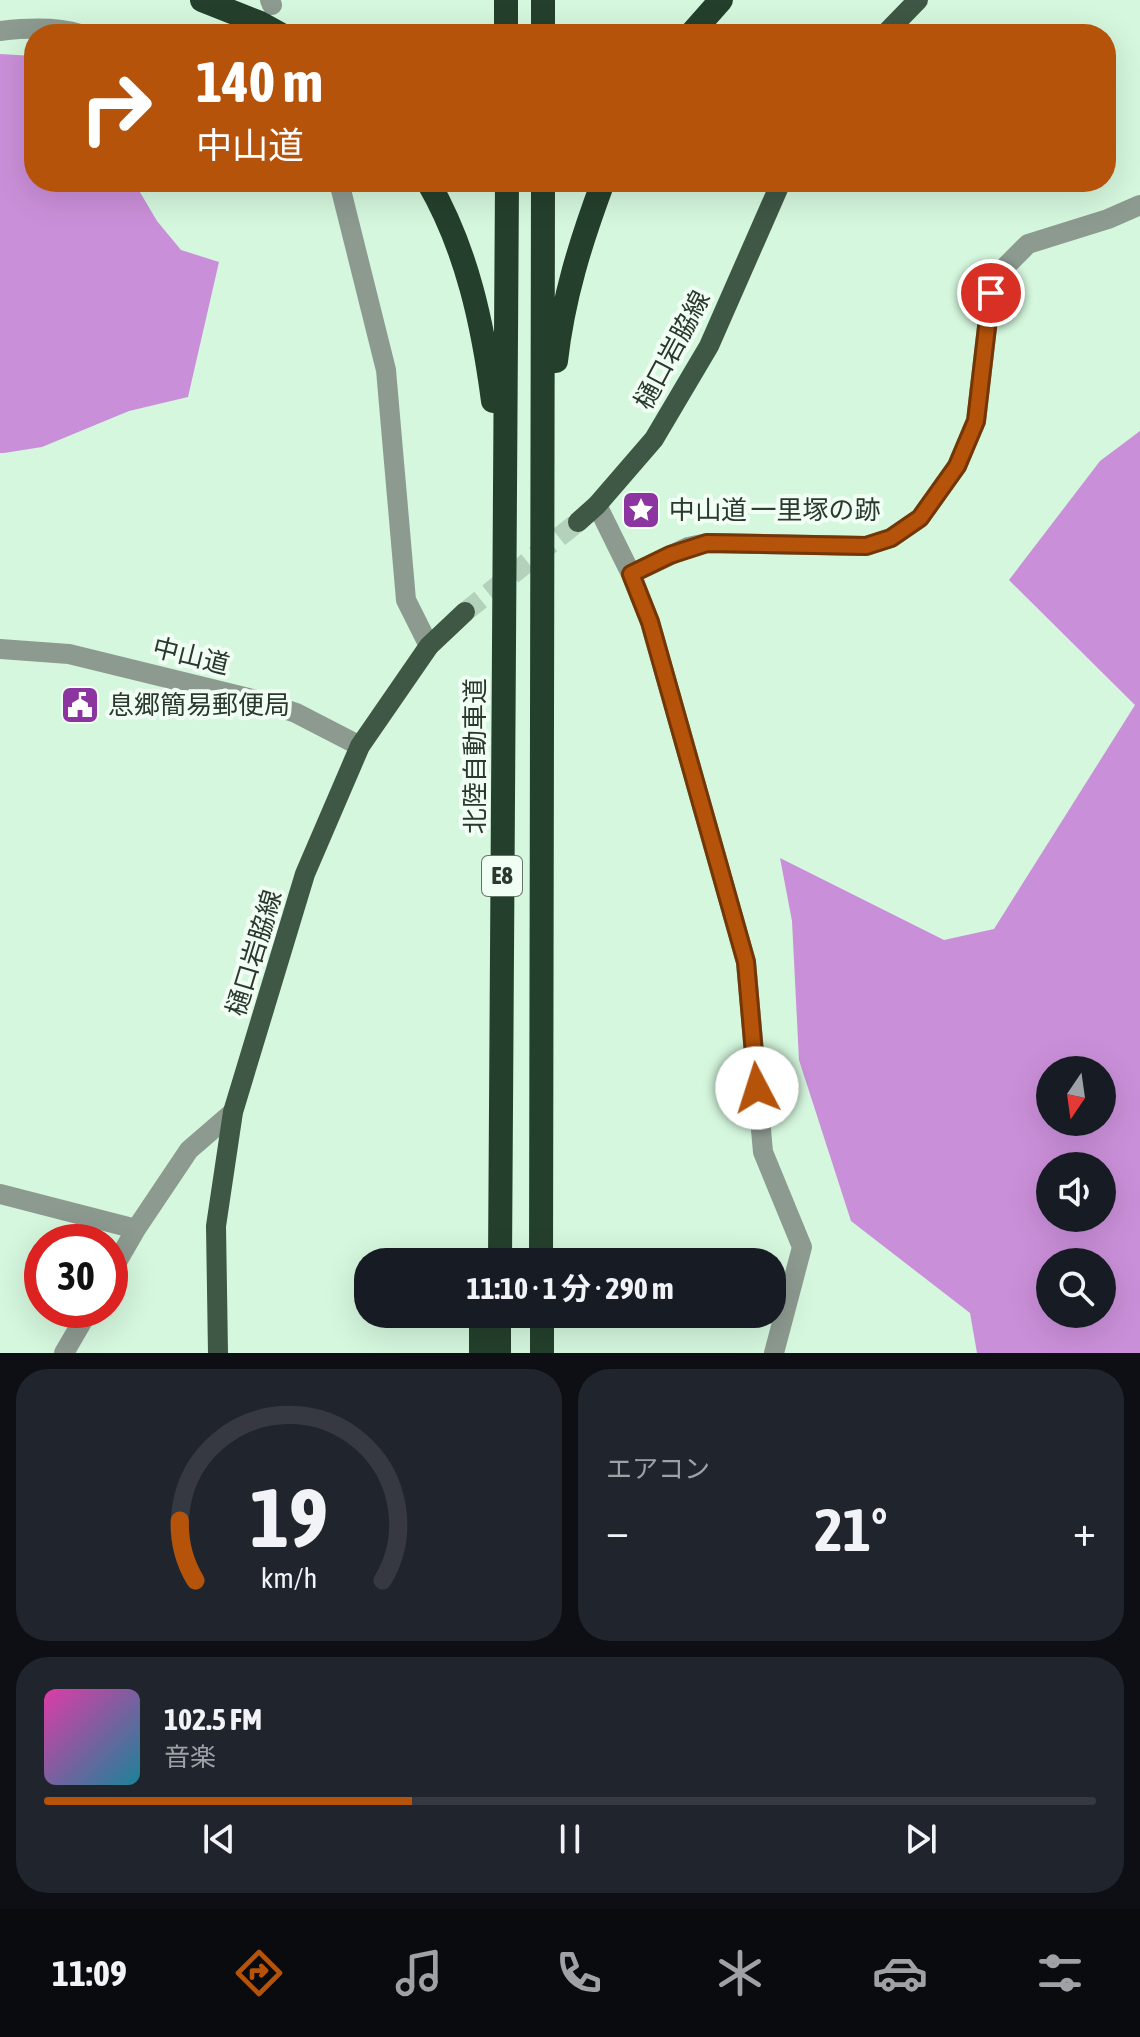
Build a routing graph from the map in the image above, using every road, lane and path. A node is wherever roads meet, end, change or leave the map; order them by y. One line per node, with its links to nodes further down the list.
1 (202, 0): 6 (highway)
2 (506, 0): 7 (highway)
3 (543, 0): 8 (highway)
4 (721, 0): 9 (highway)
5 (918, 0): 10 (main road)
6 (262, 24)
7 (506, 24)
8 (543, 24)
9 (700, 24)
10 (895, 24)
11 (24, 28): 12 (street)
12 (0, 31)
13 (342, 192): 26 (street)
14 (433, 192): 20 (highway)
15 (507, 192): 20 (highway)
16 (543, 192): 21 (highway)
17 (599, 192): 21 (highway)
18 (777, 192): 22 (main road, 樋口岩脇線)
19 (1140, 205): 24 (street)
20 (505, 491): 29 (highway, 北陸自動車道 / E8)
21 (542, 494): 36 (highway, E8)
22 (597, 505): 23 (main road, 樋口岩脇線); 24 (street)
23 (578, 522)
24 (631, 574): 46 (street)
25 (465, 612): 26 (main road, 樋口岩脇線)
26 (429, 646): 28 (main road, 樋口岩脇線)
27 (0, 649): 28 (street, 中山道)
28 (360, 746): 30 (main road, 樋口岩脇線)
29 (503, 754): 34 (highway); 35 (highway, 北陸自動車道 / E8)
30 (233, 1112): 32 (street); 42 (main road, 樋口岩脇線)
31 (1, 1199): 32 (street)
32 (136, 1229): 33 (street)
33 (128, 1243)
34 (483, 1248)
35 (500, 1248)
36 (541, 1248)
37 (79, 1328): 41 (street)
38 (481, 1328): 43 (highway)
39 (499, 1328): 44 (highway)
40 (542, 1328): 45 (highway)
41 (64, 1353)
42 (218, 1353)
43 (481, 1353)
44 (499, 1353)
45 (542, 1353)
46 (774, 1353)

